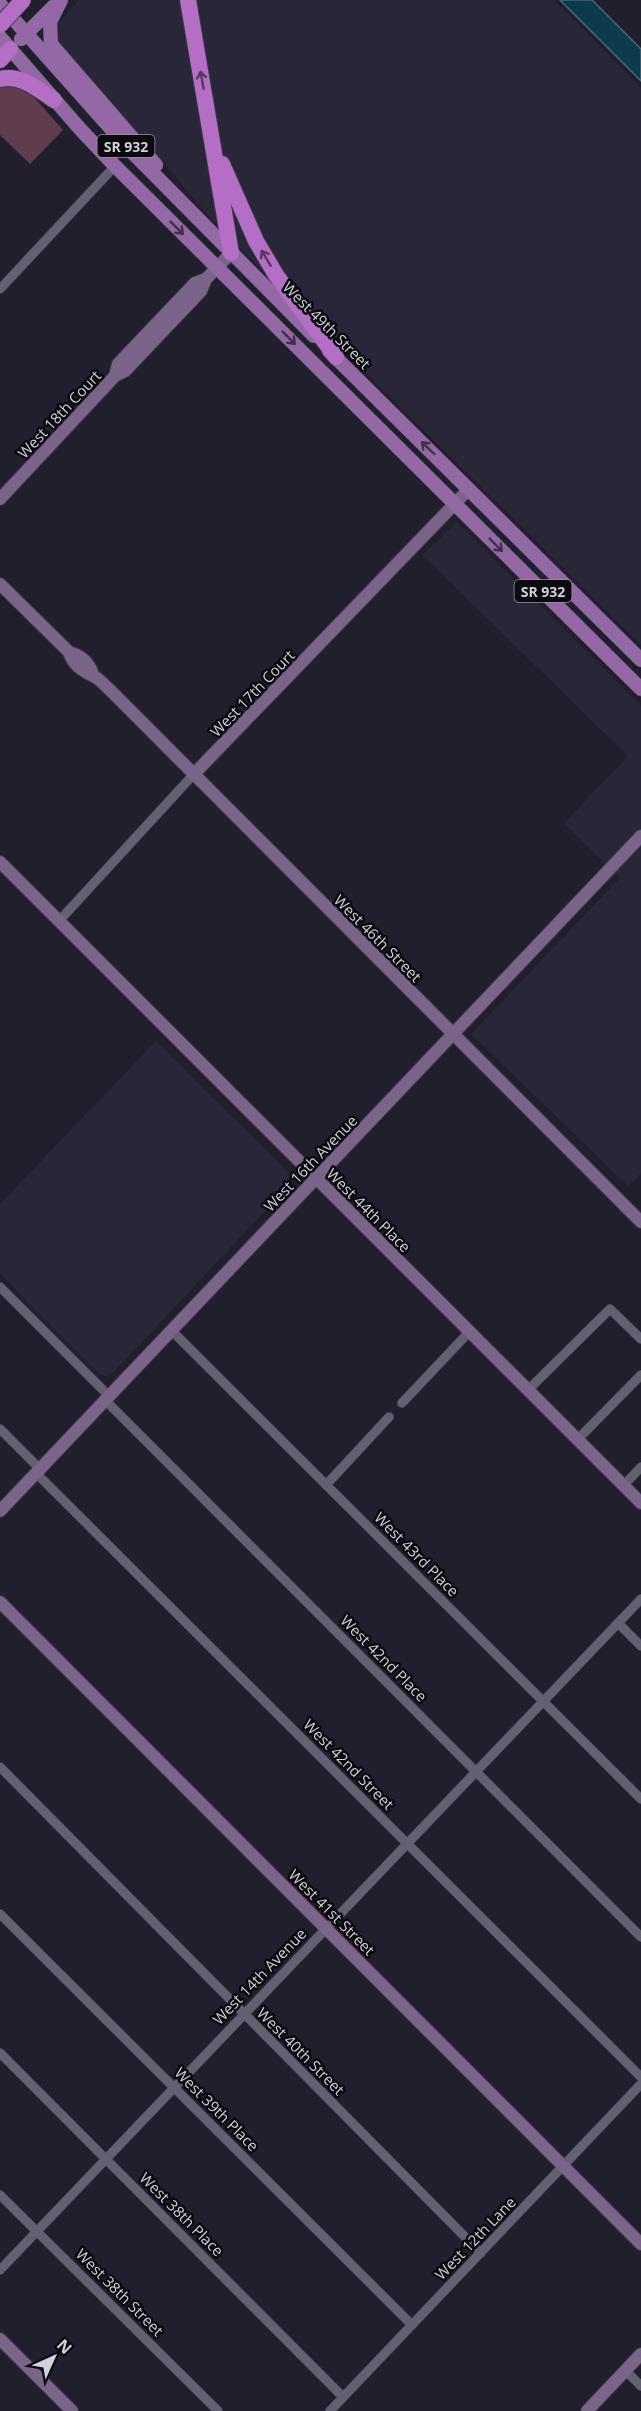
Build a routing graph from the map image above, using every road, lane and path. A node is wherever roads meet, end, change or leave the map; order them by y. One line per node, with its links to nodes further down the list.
1 (8, 0): 5 (highway)
2 (23, 0): 6 (highway, bridge)
3 (60, 0): 7 (main road); 13 (main road)
4 (188, 0): 11 (highway, one-way to 4)
5 (0, 6): 7 (main road, West 49th Street / SR 932)
6 (0, 25)
7 (25, 35): 8 (main road); 13 (main road, West 49th Street / SR 932)
8 (3, 48): 10 (main road, SR 932)
9 (0, 79): 10 (highway)
10 (54, 100): 12 (main road, SR 932)
11 (212, 138): 14 (highway); 17 (highway, one-way to 11)
12 (115, 166): 15 (main road, SR 932, one-way to 15); 16 (street)
13 (199, 221): 14 (main road, West 49th Street / SR 932)
14 (231, 254): 15 (street, West 18th Court); 17 (main road, West 49th Street / SR 932)
15 (217, 268): 19 (street, West 18th Court); 20 (main road, SR 932, one-way to 20)
16 (0, 289)
17 (336, 357): 18 (main road, West 49th Street / SR 932, one-way to 17)
18 (470, 489): 20 (street, West 17th Court); 23 (main road, West 49th Street / SR 932)
19 (0, 499)
20 (455, 503): 22 (main road, SR 932, one-way to 22); 26 (street, West 17th Court)
21 (0, 584): 26 (street, West 46th Street)
22 (560, 608): 23 (main road); 25 (main road, SR 932)
23 (627, 645): 24 (main road, West 49th Street / SR 932)
24 (641, 660)
25 (641, 689)
26 (193, 775): 29 (street, West 17th Court); 30 (street, West 46th Street)
27 (641, 836): 30 (street, West 16th Avenue)
28 (0, 862): 29 (street, West 44th Place)
29 (59, 921): 31 (street, West 44th Place)
30 (453, 1034): 31 (street, West 16th Avenue); 32 (street, West 46th Street)
31 (316, 1178): 34 (street, West 16th Avenue); 35 (street, West 44th Place)
32 (641, 1222)
33 (0, 1287): 39 (street, West 42nd Place)
34 (171, 1330): 39 (street, West 16th Avenue); 46 (street, West 43rd Place)
35 (470, 1331): 38 (street, West 44th Place); 40 (street)
36 (641, 1339): 38 (street)
37 (641, 1375): 43 (street)
38 (528, 1390): 43 (street, West 44th Place)
39 (107, 1398): 45 (street, West 16th Avenue); 56 (street, West 42nd Place)
40 (402, 1403)
41 (389, 1417): 46 (street)
42 (0, 1429): 45 (street, West 42nd Street)
43 (578, 1439): 47 (street, West 44th Place)
44 (641, 1467): 47 (street)
45 (38, 1471): 49 (street, West 16th Avenue); 58 (street, West 42nd Street)
46 (326, 1485): 54 (street, West 43rd Place)
47 (624, 1485): 48 (street, West 44th Place)
48 (641, 1503)
49 (0, 1511)
50 (641, 1599): 52 (street, West 14th Avenue)
51 (0, 1602): 60 (street, West 41st Street)
52 (618, 1623): 53 (street); 54 (street, West 14th Avenue)
53 (641, 1646)
54 (544, 1701): 56 (street, West 14th Avenue); 57 (street, West 43rd Place)
55 (0, 1767): 62 (street, West 40th Street)
56 (476, 1771): 58 (street, West 14th Avenue); 61 (street, West 42nd Place)
57 (641, 1799)
58 (407, 1844): 60 (street, West 14th Avenue); 64 (street, West 42nd Street)
59 (0, 1914): 66 (street, West 39th Place)
60 (326, 1928): 62 (street, West 14th Avenue); 68 (street, West 41st Street)
61 (641, 1937)
62 (243, 2013): 66 (street, West 14th Avenue); 72 (street, West 40th Street)
63 (0, 2053): 67 (street, West 38th Place)
64 (641, 2077)
65 (641, 2084): 68 (street, West 12th Lane)
66 (174, 2087): 67 (street, West 14th Avenue); 74 (street, West 39th Place)
67 (106, 2159): 70 (street, West 14th Avenue); 79 (street, West 38th Place)
68 (565, 2166): 71 (street, West 41st Street); 72 (street, West 12th Lane)
69 (0, 2195): 70 (street, West 38th Street)
70 (38, 2232): 73 (street, West 14th Avenue); 81 (street, West 38th Street)
71 (641, 2244)
72 (480, 2253): 74 (street, West 12th Lane)
73 (0, 2270)
74 (412, 2325): 79 (street, West 12th Lane)
75 (0, 2339): 80 (street)
76 (641, 2354): 77 (street)
77 (625, 2370): 78 (street); 83 (street)
78 (641, 2386)
79 (343, 2397): 82 (street, West 12th Lane)
80 (72, 2411)
81 (218, 2411)
82 (330, 2411)
83 (587, 2411)

